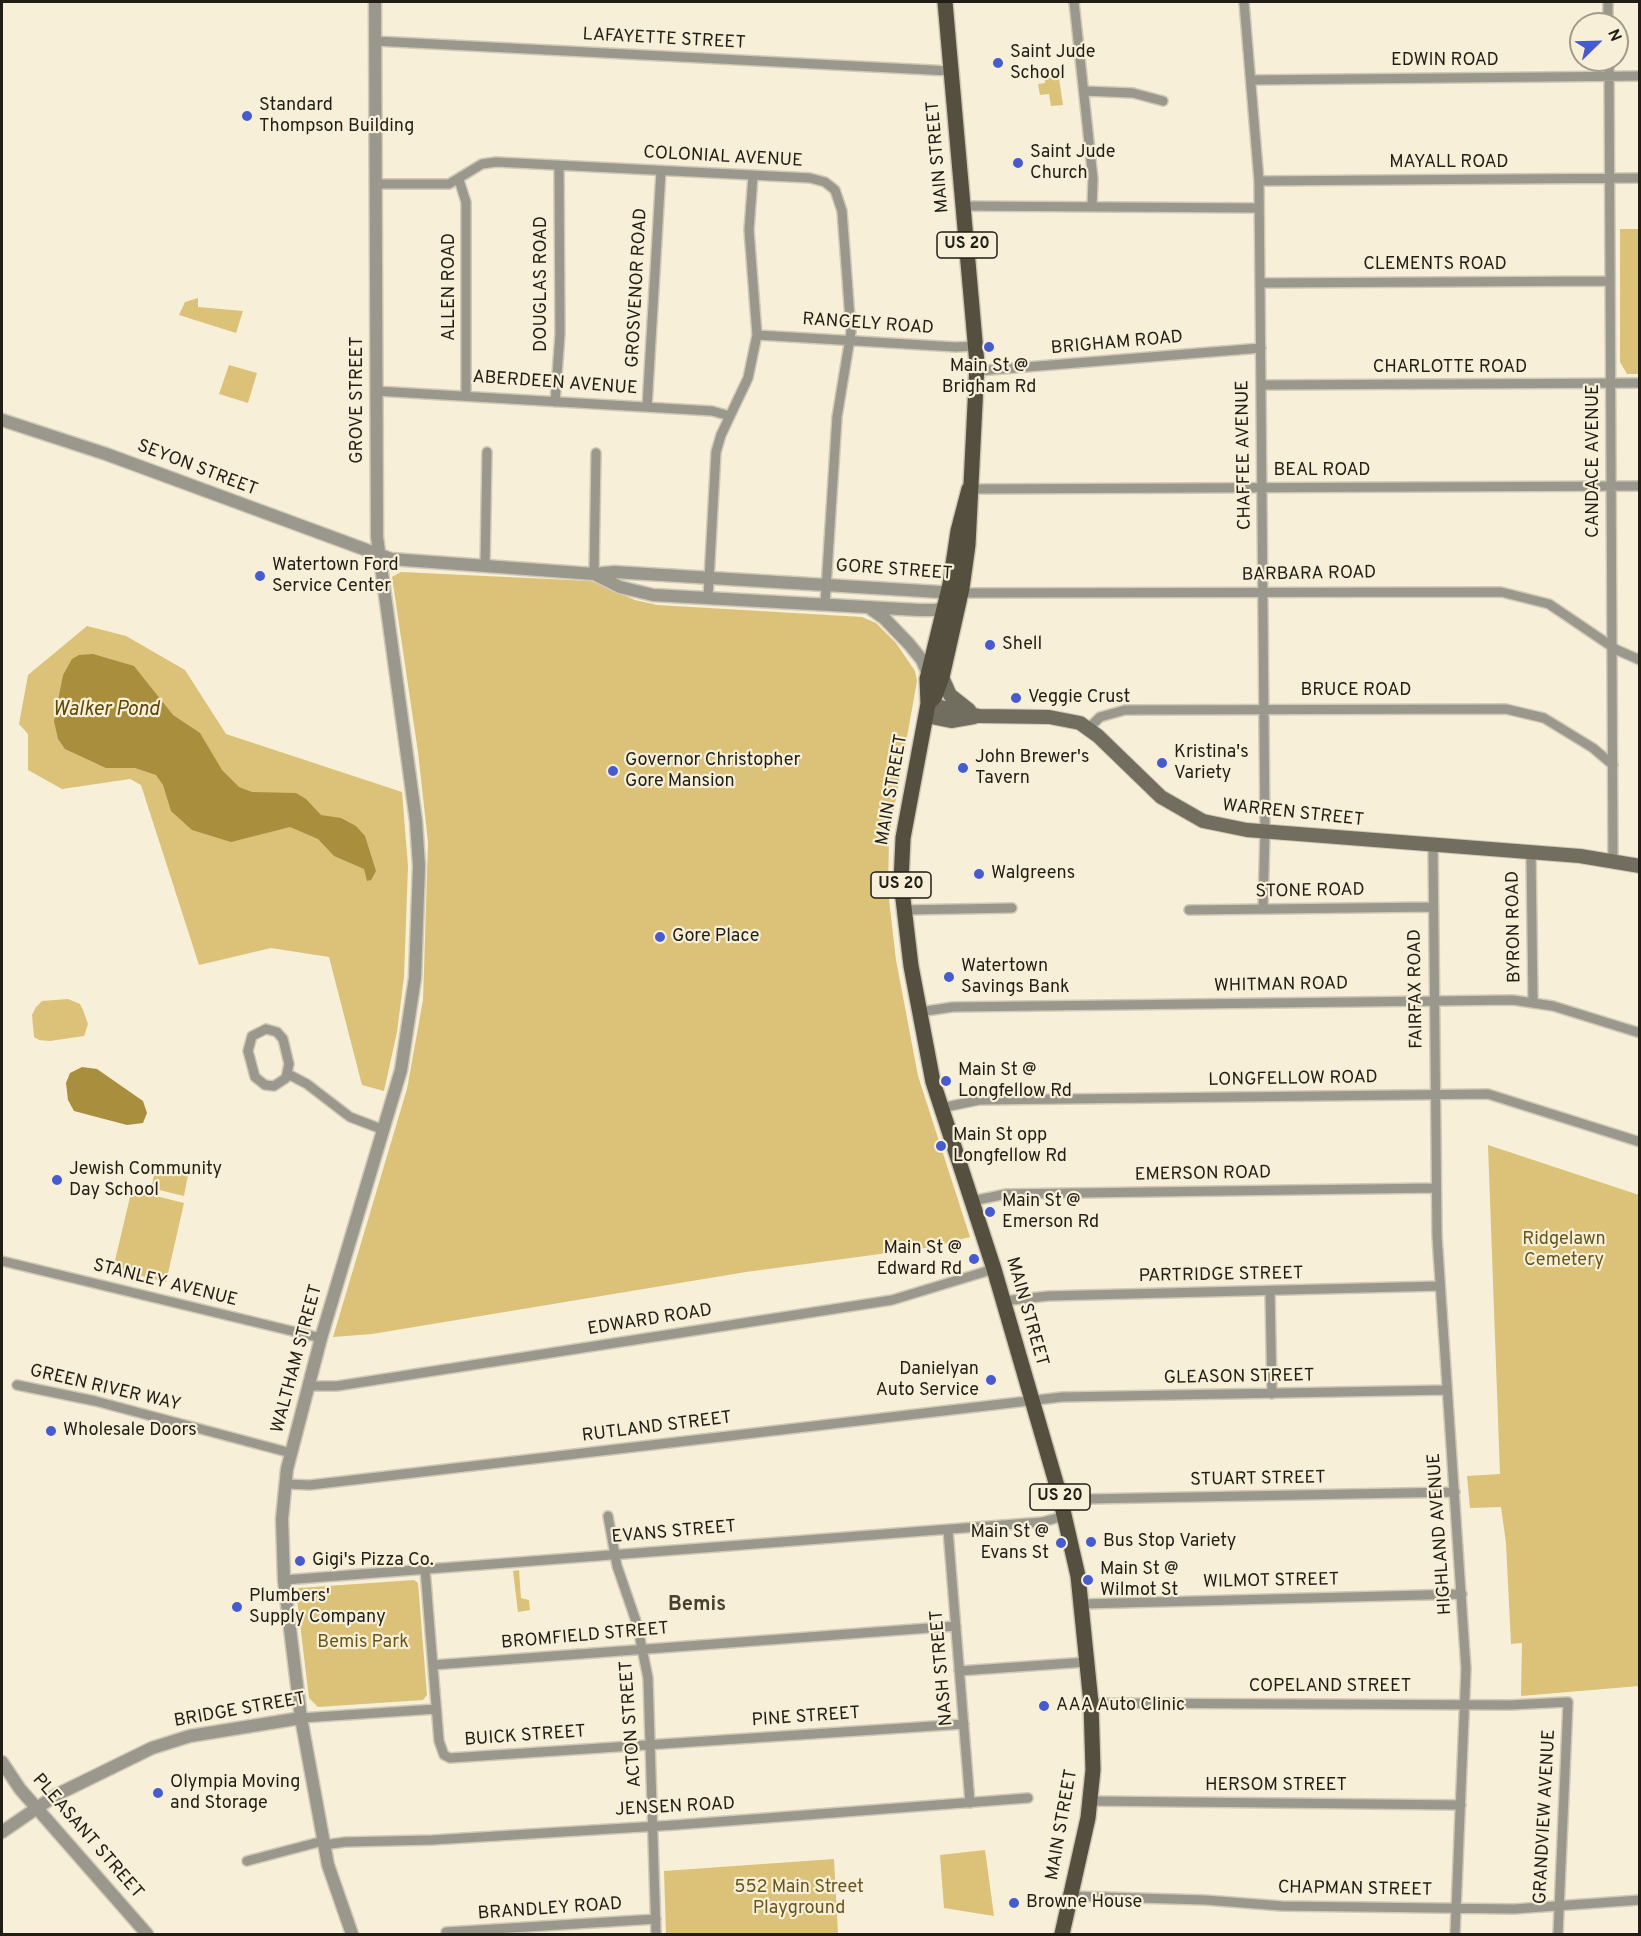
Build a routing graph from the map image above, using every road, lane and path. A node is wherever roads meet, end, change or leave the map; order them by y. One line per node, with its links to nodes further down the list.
1 (375, 2): 5 (street, GROVE STREET)
2 (945, 2): 6 (main road, MAIN STREET / US 20)
3 (1074, 2): 11 (street)
4 (1244, 2): 10 (street, CHAFFEE AVENUE)
5 (375, 40): 6 (street, LAFAYETTE STREET); 20 (street, GROVE STREET)
6 (951, 71): 21 (main road, MAIN STREET / US 20)
7 (1609, 72): 9 (street, CANDACE AVENUE)
8 (1640, 76): 9 (street, EDWIN ROAD)
9 (1609, 77): 10 (street, EDWIN ROAD); 16 (street, CANDACE AVENUE)
10 (1251, 80): 19 (street, CHAFFEE AVENUE)
11 (1084, 92): 12 (street); 22 (street)
12 (1163, 101)
13 (559, 166): 14 (street, COLONIAL AVENUE); 18 (street, COLONIAL AVENUE); 36 (street, DOUGLAS ROAD)
14 (661, 171): 15 (street, COLONIAL AVENUE); 37 (street, GROSVENOR ROAD)
15 (753, 176): 26 (street); 27 (street, COLONIAL AVENUE)
16 (1609, 178): 17 (street, MAYALL ROAD); 19 (street, MAYALL ROAD); 24 (street, CANDACE AVENUE)
17 (1640, 178)
18 (459, 180): 20 (street, COLONIAL AVENUE); 35 (street, ALLEN ROAD)
19 (1259, 181): 23 (street, CHAFFEE AVENUE)
20 (376, 184): 34 (street, GROVE STREET)
21 (962, 206): 22 (street); 28 (main road, MAIN STREET / US 20)
22 (1092, 206): 23 (street)
23 (1259, 208): 25 (street, CHAFFEE AVENUE)
24 (1610, 281): 25 (street, CLEMENTS ROAD); 31 (street, CANDACE AVENUE)
25 (1261, 283): 29 (street, CHAFFEE AVENUE)
26 (757, 335): 27 (street, RANGELY ROAD); 38 (street)
27 (850, 341): 28 (street, RANGELY ROAD); 50 (street, COLONIAL AVENUE)
28 (976, 346): 30 (main road, MAIN STREET / US 20)
29 (1260, 348): 30 (street, BRIGHAM ROAD); 33 (street, CHAFFEE AVENUE)
30 (976, 371): 45 (main road, MAIN STREET / US 20)
31 (1610, 383): 32 (street, CHARLOTTE ROAD); 33 (street, CHARLOTTE ROAD); 42 (street, CANDACE AVENUE)
32 (1640, 383)
33 (1261, 385): 44 (street, CHAFFEE AVENUE)
34 (376, 391): 35 (street, ABERDEEN AVENUE); 46 (street, GROVE STREET)
35 (465, 395): 36 (street, ABERDEEN AVENUE)
36 (555, 402): 37 (street, ABERDEEN AVENUE)
37 (647, 407): 38 (street, ABERDEEN AVENUE)
38 (730, 416): 49 (street)
39 (2, 420): 46 (street, SEYON STREET)
40 (487, 452): 47 (street)
41 (596, 453): 48 (street)
42 (1611, 486): 43 (street, BEAL ROAD); 44 (street, BEAL ROAD); 57 (street, CANDACE AVENUE)
43 (1640, 486)
44 (1262, 488): 45 (street, BEAL ROAD); 52 (street, CHAFFEE AVENUE)
45 (969, 489): 51 (main road, MAIN STREET / US 20)
46 (379, 556): 47 (street, GORE STREET); 65 (street, GROVE STREET)
47 (485, 566): 48 (street, GORE STREET)
48 (594, 574): 49 (street, GORE STREET); 53 (street, GORE STREET)
49 (709, 578): 50 (street, GORE STREET); 53 (street)
50 (826, 585): 51 (street, GORE STREET); 54 (street, COLONIAL AVENUE)
51 (954, 592): 52 (street, BARBARA ROAD); 56 (main road, MAIN STREET / US 20); 59 (main road, MAIN STREET / US 20)
52 (1263, 592): 57 (street, BARBARA ROAD); 60 (street, CHAFFEE AVENUE)
53 (708, 598): 54 (street, GORE STREET)
54 (825, 604): 55 (street, GORE STREET)
55 (867, 607): 56 (street, GORE STREET); 59 (street)
56 (945, 608): 59 (main road, MAIN STREET / US 20)
57 (1613, 646): 58 (street, BARBARA ROAD); 64 (street, CANDACE AVENUE)
58 (1640, 660)
59 (935, 676): 61 (main road, MAIN STREET / US 20); 62 (main road)
60 (1264, 709): 63 (street, BRUCE ROAD); 64 (street, BRUCE ROAD); 66 (street, CHAFFEE AVENUE)
61 (927, 710): 62 (main road, WARREN STREET); 74 (main road, MAIN STREET / US 20)
62 (979, 716): 63 (main road, WARREN STREET)
63 (1089, 728): 66 (main road, WARREN STREET)
64 (1612, 765): 69 (street, CANDACE AVENUE)
65 (413, 796): 83 (street, WALTHAM STREET)
66 (1264, 831): 67 (main road, WARREN STREET); 73 (street, CHAFFEE AVENUE)
67 (1433, 845): 68 (main road, WARREN STREET); 71 (street, FAIRFAX ROAD)
68 (1531, 853): 69 (main road, WARREN STREET); 77 (street, BYRON ROAD)
69 (1613, 861): 70 (main road, WARREN STREET)
70 (1640, 866)
71 (1432, 907): 73 (street, STONE ROAD); 76 (street, FAIRFAX ROAD)
72 (1012, 908): 74 (street)
73 (1263, 909): 75 (street, STONE ROAD)
74 (904, 910): 78 (main road, MAIN STREET / US 20)
75 (1189, 910)
76 (1433, 1001): 77 (street, WHITMAN ROAD); 78 (street, WHITMAN ROAD); 81 (street, FAIRFAX ROAD)
77 (1533, 1001): 79 (street, WHITMAN ROAD)
78 (919, 1012): 82 (main road, MAIN STREET / US 20)
79 (1640, 1033)
80 (288, 1074): 80 (street); 83 (street)
81 (1434, 1095): 82 (street, LONGFELLOW ROAD); 84 (street, FAIRFAX ROAD); 85 (street, LONGFELLOW ROAD)
82 (941, 1108): 87 (main road, MAIN STREET / US 20)
83 (384, 1130): 93 (street, WALTHAM STREET)
84 (1434, 1131): 86 (street, HIGHLAND AVENUE)
85 (1640, 1142)
86 (1435, 1188): 87 (street, EMERSON ROAD); 90 (street, HIGHLAND AVENUE)
87 (972, 1201): 89 (main road, MAIN STREET / US 20)
88 (2, 1262): 93 (street, STANLEY AVENUE)
89 (994, 1269): 92 (main road, MAIN STREET / US 20); 95 (street, EDWARD ROAD)
90 (1440, 1286): 91 (street, PARTRIDGE STREET); 96 (street, HIGHLAND AVENUE)
91 (1270, 1292): 92 (street, PARTRIDGE STREET); 97 (street)
92 (1003, 1301): 98 (main road, MAIN STREET / US 20)
93 (321, 1338): 95 (street, WALTHAM STREET)
94 (17, 1384): 99 (street, GREEN RIVER WAY)
95 (309, 1386): 99 (street, WALTHAM STREET)
96 (1447, 1389): 97 (street, GLEASON STREET); 101 (street, HIGHLAND AVENUE)
97 (1272, 1394): 98 (street, GLEASON STREET)
98 (1032, 1402): 100 (street, RUTLAND STREET); 102 (main road, MAIN STREET / US 20)
99 (291, 1453): 100 (street, WALTHAM STREET)
100 (285, 1484): 107 (street, WALTHAM STREET)
101 (1455, 1492): 102 (street, STUART STREET); 108 (street, HIGHLAND AVENUE)
102 (1063, 1511): 104 (street, EVANS STREET); 109 (main road, MAIN STREET / US 20)
103 (608, 1515): 105 (street, ACTON STREET)
104 (948, 1530): 105 (street, EVANS STREET); 110 (street, NASH STREET)
105 (614, 1555): 106 (street, EVANS STREET); 111 (street, ACTON STREET)
106 (425, 1569): 107 (street, EVANS STREET); 113 (street, BUICK STREET)
107 (284, 1580): 119 (street, WALTHAM STREET)
108 (1462, 1594): 109 (street, WILMOT STREET); 117 (street, HIGHLAND AVENUE)
109 (1082, 1604): 112 (main road, MAIN STREET / US 20)
110 (956, 1626): 111 (street, BROMFIELD STREET); 114 (street, NASH STREET)
111 (643, 1649): 113 (street, BROMFIELD STREET); 121 (street, ACTON STREET)
112 (1088, 1662): 114 (street); 116 (main road, MAIN STREET / US 20)
113 (433, 1665): 118 (street, BUICK STREET)
114 (959, 1671): 120 (street, NASH STREET)
115 (1568, 1701): 117 (street, COPELAND STREET); 134 (street, GRANDVIEW AVENUE)
116 (1091, 1703): 117 (street, COPELAND STREET); 124 (main road, MAIN STREET / US 20)
117 (1466, 1704): 126 (street, HIGHLAND AVENUE)
118 (436, 1709): 119 (street, BRIDGE STREET); 121 (street, BUICK STREET)
119 (301, 1718): 127 (street, BRIDGE STREET); 130 (street, WALTHAM STREET)
120 (964, 1724): 121 (street, PINE STREET); 125 (street, NASH STREET)
121 (651, 1745): 128 (street, ACTON STREET)
122 (2, 1762): 127 (street, PLEASANT STREET)
123 (1028, 1798): 125 (street, JENSEN ROAD)
124 (1090, 1801): 126 (street, HERSOM STREET); 132 (main road, MAIN STREET / US 20)
125 (970, 1803): 128 (street, JENSEN ROAD)
126 (1461, 1805): 135 (street, HIGHLAND AVENUE)
127 (37, 1808): 129 (street, BRIDGE STREET); 138 (street, PLEASANT STREET)
128 (653, 1826): 130 (street, JENSEN ROAD); 136 (street, ACTON STREET)
129 (2, 1832)
130 (323, 1843): 131 (street, JENSEN ROAD); 139 (street, WALTHAM STREET)
131 (247, 1861)
132 (1070, 1896): 135 (street, CHAPMAN STREET); 141 (main road, MAIN STREET / US 20)
133 (1640, 1900): 134 (street, CHAPMAN STREET)
134 (1559, 1907): 135 (street, CHAPMAN STREET); 143 (street, GRANDVIEW AVENUE)
135 (1457, 1908): 142 (street, HIGHLAND AVENUE)
136 (656, 1919): 137 (street, BRANDLEY ROAD); 140 (street, ACTON STREET)
137 (446, 1932)
138 (147, 1935)
139 (352, 1935)
140 (656, 1935)
141 (1062, 1935)
142 (1455, 1935)
143 (1558, 1935)

